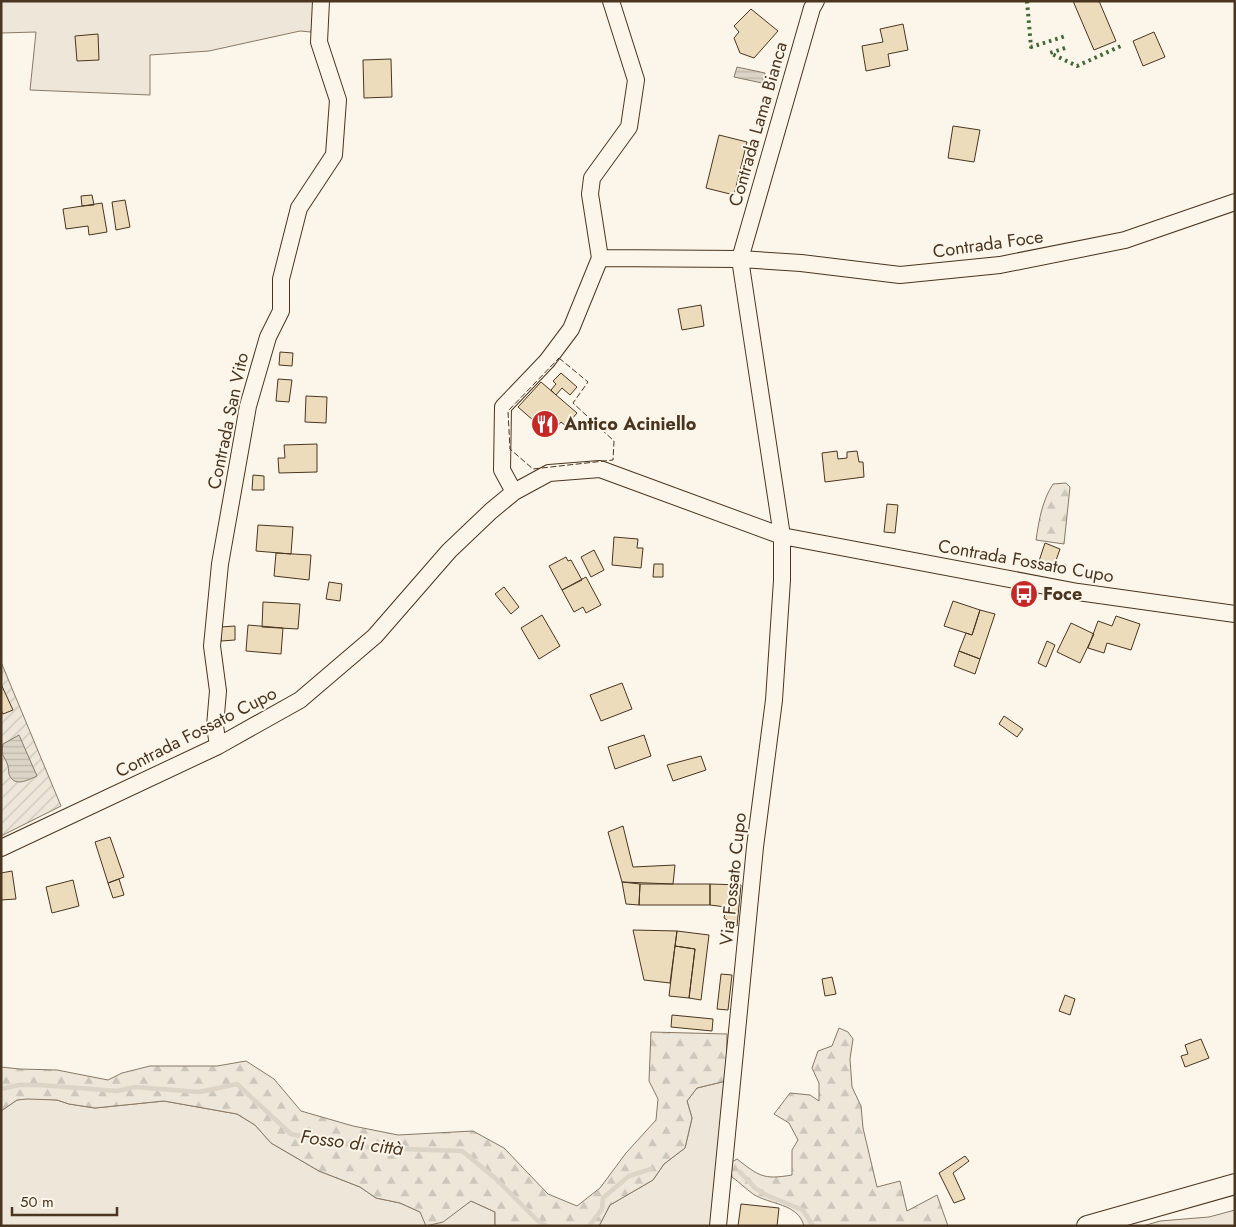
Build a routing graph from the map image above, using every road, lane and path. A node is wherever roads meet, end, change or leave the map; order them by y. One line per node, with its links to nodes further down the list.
1 (321, 1): 10 (street, Contrada San Vito)
2 (611, 1): 5 (street)
3 (816, 1): 6 (street, Contrada Lama Bianca)
4 (1235, 202): 6 (street, Contrada Foce)
5 (600, 258): 6 (street, Contrada Foce); 7 (street)
6 (740, 259): 8 (street)
7 (514, 492): 8 (street, Contrada Fossato Cupo); 10 (street, Contrada Fossato Cupo)
8 (782, 536): 9 (street, Contrada Fossato Cupo); 13 (street, Via Fossato Cupo)
9 (1235, 614)
10 (218, 746): 11 (street, Contrada Fossato Cupo)
11 (1, 848)
12 (1235, 1184): 14 (main road)
13 (718, 1226)
14 (1087, 1226)

